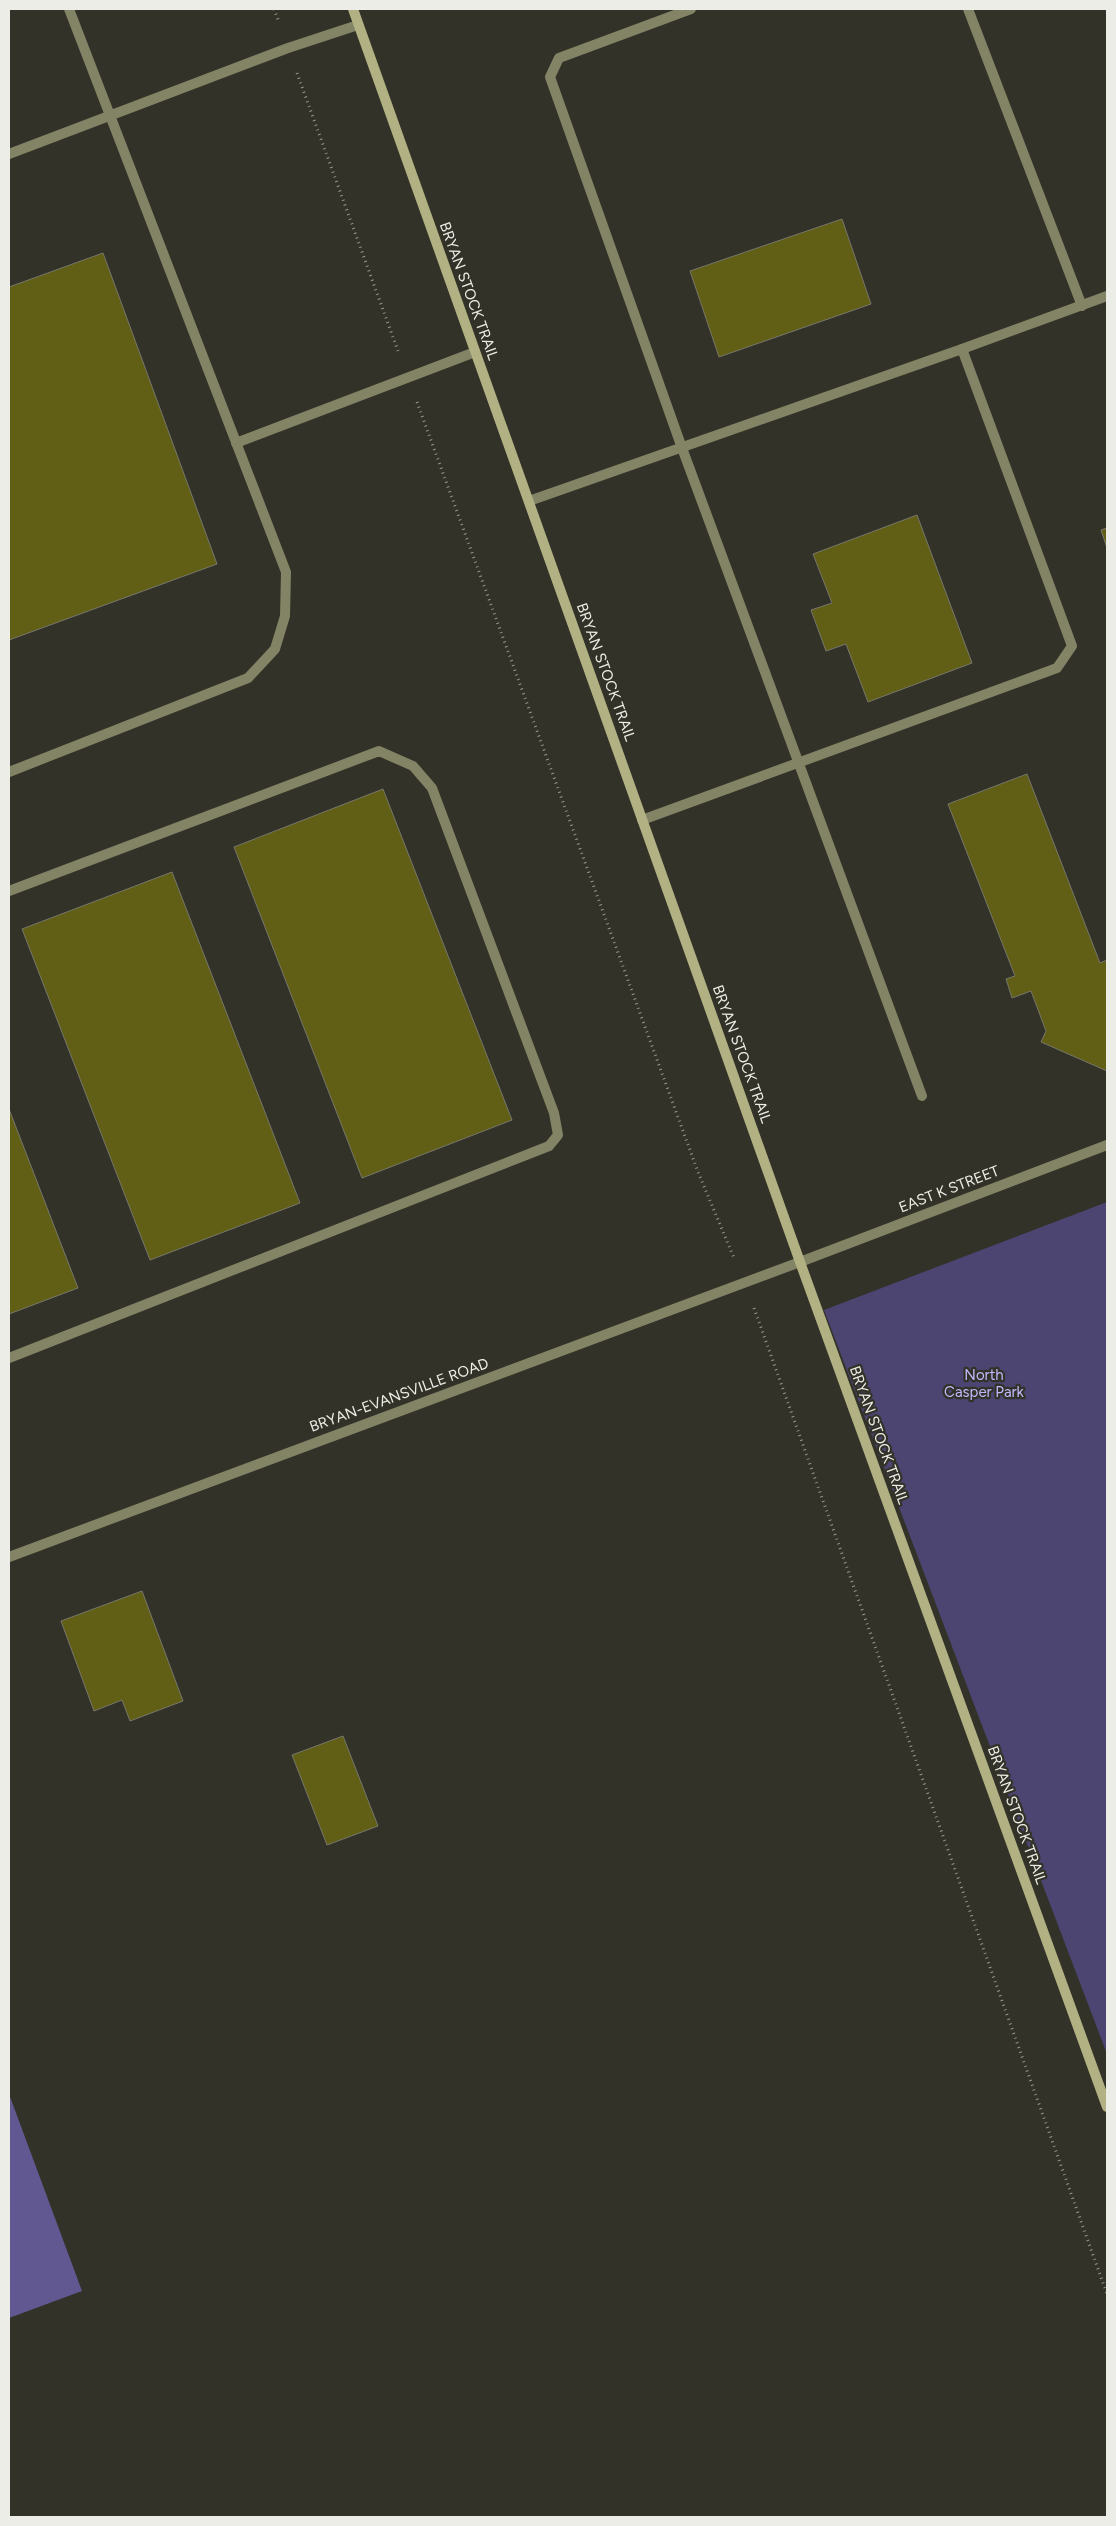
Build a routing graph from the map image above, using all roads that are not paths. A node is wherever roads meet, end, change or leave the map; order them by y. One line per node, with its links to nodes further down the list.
1 (70, 9): 6 (street)
2 (353, 9): 5 (main road, BRYAN STOCK TRAIL)
3 (691, 9): 13 (street)
4 (968, 9): 9 (street)
5 (358, 25): 6 (street); 11 (main road, BRYAN STOCK TRAIL)
6 (111, 115): 7 (street); 12 (street)
7 (9, 154)
8 (1107, 296): 9 (street)
9 (1082, 306): 10 (street)
10 (962, 349): 13 (street); 15 (street)
11 (475, 352): 12 (street); 14 (main road, BRYAN STOCK TRAIL)
12 (236, 443): 16 (street)
13 (682, 448): 14 (street); 15 (street)
14 (529, 501): 17 (main road, BRYAN STOCK TRAIL)
15 (798, 762): 17 (street); 19 (street)
16 (9, 772)
17 (642, 820): 21 (main road, BRYAN STOCK TRAIL)
18 (9, 891): 22 (street)
19 (922, 1096)
20 (1107, 1145): 21 (street, EAST K STREET)
21 (800, 1262): 23 (street, BRYAN-EVANSVILLE ROAD); 24 (main road, BRYAN STOCK TRAIL)
22 (9, 1358)
23 (9, 1557)
24 (1107, 2107)

